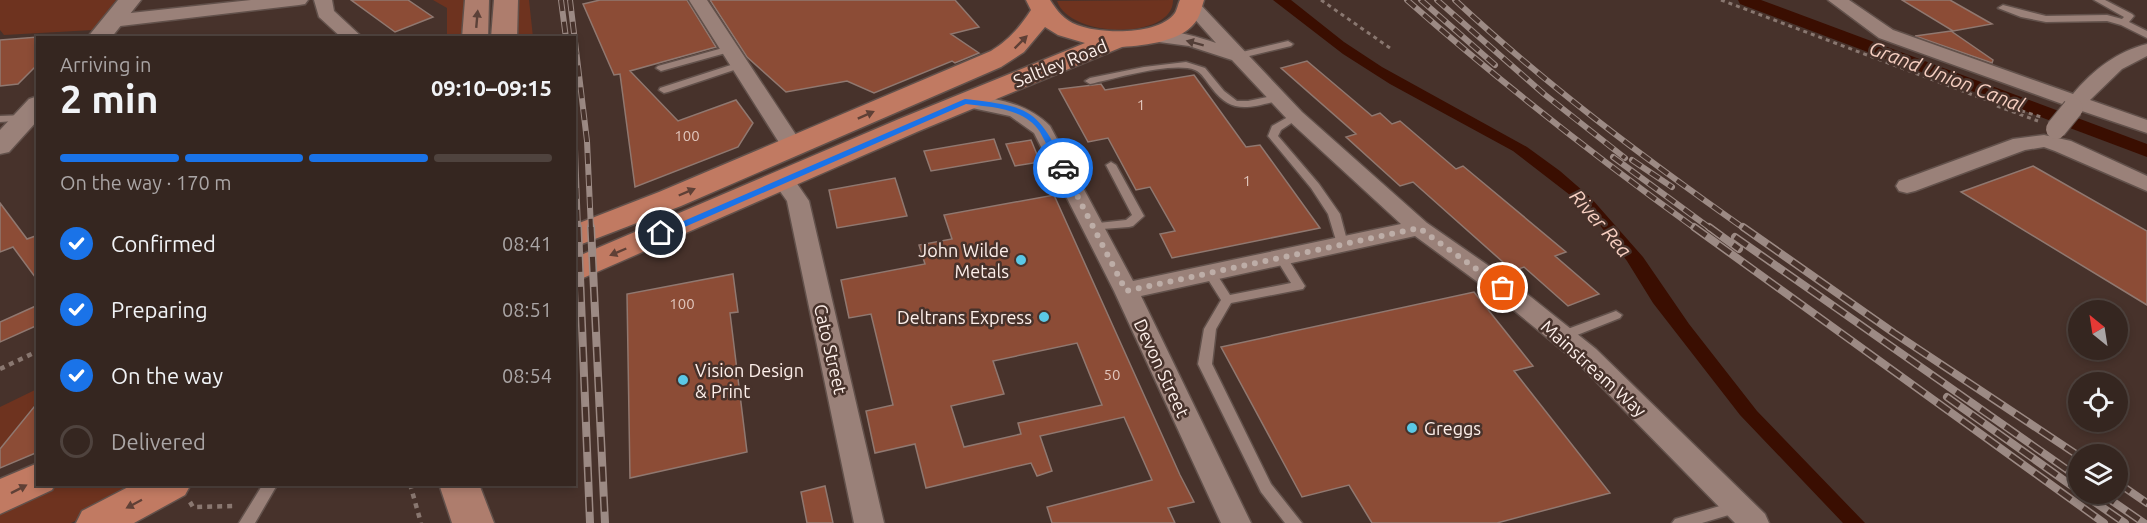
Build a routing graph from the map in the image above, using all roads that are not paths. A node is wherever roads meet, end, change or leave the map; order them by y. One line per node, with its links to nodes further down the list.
1 (130, 0): 13 (street)
2 (299, 0): 13 (street)
3 (323, 0): 15 (street)
4 (477, 0): 16 (main road, one-way to 4)
5 (506, 0): 17 (main road)
6 (698, 0): 23 (street)
7 (1837, 0): 29 (street)
8 (2098, 0): 12 (lane)
9 (1192, 3): 18 (main road); 22 (street, Mainstream Way)
10 (1040, 7): 19 (main road); 36 (main road, Saltley Road, one-way to 10)
11 (2003, 8): 12 (lane)
12 (2124, 23): 14 (lane)
13 (105, 29)
14 (2147, 35)
15 (352, 36)
16 (475, 36)
17 (504, 36)
18 (1151, 36): 19 (main road); 22 (street, Mainstream Way, one-way to 18)
19 (1116, 40): 28 (main road, Saltley Road)
20 (1288, 44): 22 (lane)
21 (2147, 50): 29 (street)
22 (1237, 56): 27 (street, Mainstream Way)
23 (735, 57): 24 (lane); 26 (lane); 36 (street)
24 (661, 68)
25 (1090, 81): 27 (lane)
26 (664, 90)
27 (1277, 98): 31 (street, Mainstream Way)
28 (965, 101): 38 (main road, Saltley Road); 41 (street, Devon Street)
29 (2075, 105): 33 (street); 34 (street, bridge)
30 (34, 109): 32 (lane); 35 (street)
31 (1295, 116): 42 (street, Mainstream Way); 44 (lane)
32 (0, 119)
33 (2147, 127)
34 (2050, 129): 39 (street); 40 (street)
35 (0, 146)
36 (793, 147): 43 (main road, Saltley Road, one-way to 36)
37 (1111, 165): 41 (lane)
38 (783, 180): 46 (main road, Saltley Road, one-way to 46); 61 (street, Cato Street)
39 (2147, 184)
40 (1907, 186)
41 (1093, 227): 48 (street, Devon Street)
42 (1419, 228): 44 (street); 51 (street, Mainstream Way)
43 (576, 236)
44 (1342, 244): 45 (street)
45 (1281, 257): 47 (street); 49 (lane)
46 (576, 270)
47 (1210, 273): 48 (street); 49 (lane)
48 (1126, 291): 62 (street, Devon Street)
49 (1227, 300): 63 (lane)
50 (1616, 315): 51 (lane)
51 (1562, 336): 57 (street, Mainstream Way)
52 (36, 480): 56 (main road, one-way to 52)
53 (269, 486): 59 (lane)
54 (460, 486): 60 (main road)
55 (180, 492): 58 (main road, one-way to 58)
56 (0, 498)
57 (1746, 515): 64 (lane)
58 (97, 523)
59 (247, 523)
60 (473, 523)
61 (869, 523)
62 (1236, 523)
63 (1294, 523)
64 (1680, 523)

